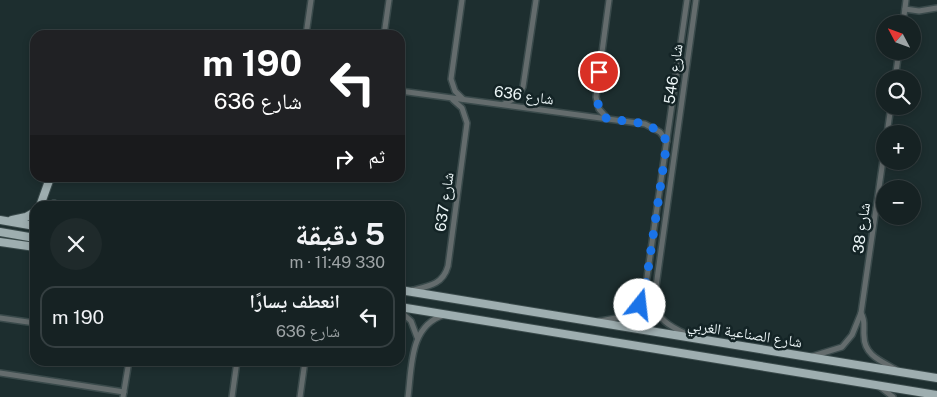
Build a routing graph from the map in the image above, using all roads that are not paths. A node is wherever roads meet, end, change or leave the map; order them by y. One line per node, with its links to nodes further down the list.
1 (311, 0): 12 (street)
2 (389, 0): 13 (street)
3 (462, 0): 16 (street)
4 (536, 0): 17 (street)
5 (609, 0): 18 (street)
6 (687, 0): 19 (street, شارع 546)
7 (696, 0): 40 (street, شارع 546)
8 (906, 0): 10 (street)
9 (937, 8): 10 (street)
10 (905, 9): 11 (street)
11 (904, 15)
12 (307, 30)
13 (385, 30)
14 (405, 92): 15 (street, شارع 636)
15 (450, 98): 16 (street, شارع 636); 31 (street, شارع 637)
16 (464, 100): 17 (street, شارع 636)
17 (502, 105): 18 (street, شارع 636)
18 (607, 119): 19 (street, شارع 636)
19 (667, 142): 38 (street, شارع 546)
20 (882, 170): 33 (street, شارع 38)
21 (49, 182): 22 (main road)
22 (42, 201)
23 (30, 215): 24 (main road)
24 (4, 220): 25 (main road)
25 (30, 225)
26 (0, 232): 27 (main road)
27 (30, 237)
28 (0, 242): 29 (main road)
29 (30, 247)
30 (405, 291): 31 (main road, شارع الصناعية الغربي)
31 (409, 291): 38 (main road, شارع الصناعية الغربي)
32 (405, 308): 34 (main road, شارع الصناعية الغربي)
33 (861, 313): 41 (street, شارع 38); 46 (street, شارع 38)
34 (444, 315): 39 (street); 48 (main road, شارع الصناعية الغربي)
35 (405, 316): 39 (street)
36 (0, 318): 37 (street)
37 (30, 322)
38 (590, 322): 40 (main road, شارع الصناعية الغربي)
39 (417, 338): 53 (street)
40 (695, 339): 41 (main road, شارع الصناعية الغربي)
41 (808, 357): 46 (main road, شارع الصناعية الغربي)
42 (128, 366): 50 (street)
43 (236, 366): 51 (street)
44 (304, 366): 52 (street)
45 (0, 373): 50 (street)
46 (901, 373): 47 (main road, شارع الصناعية الغربي)
47 (937, 378)
48 (875, 384): 49 (main road, شارع الصناعية الغربي); 54 (street)
49 (935, 394): 55 (street)
50 (124, 395)
51 (232, 397)
52 (300, 397)
53 (408, 397)
54 (893, 397)
55 (925, 397)

